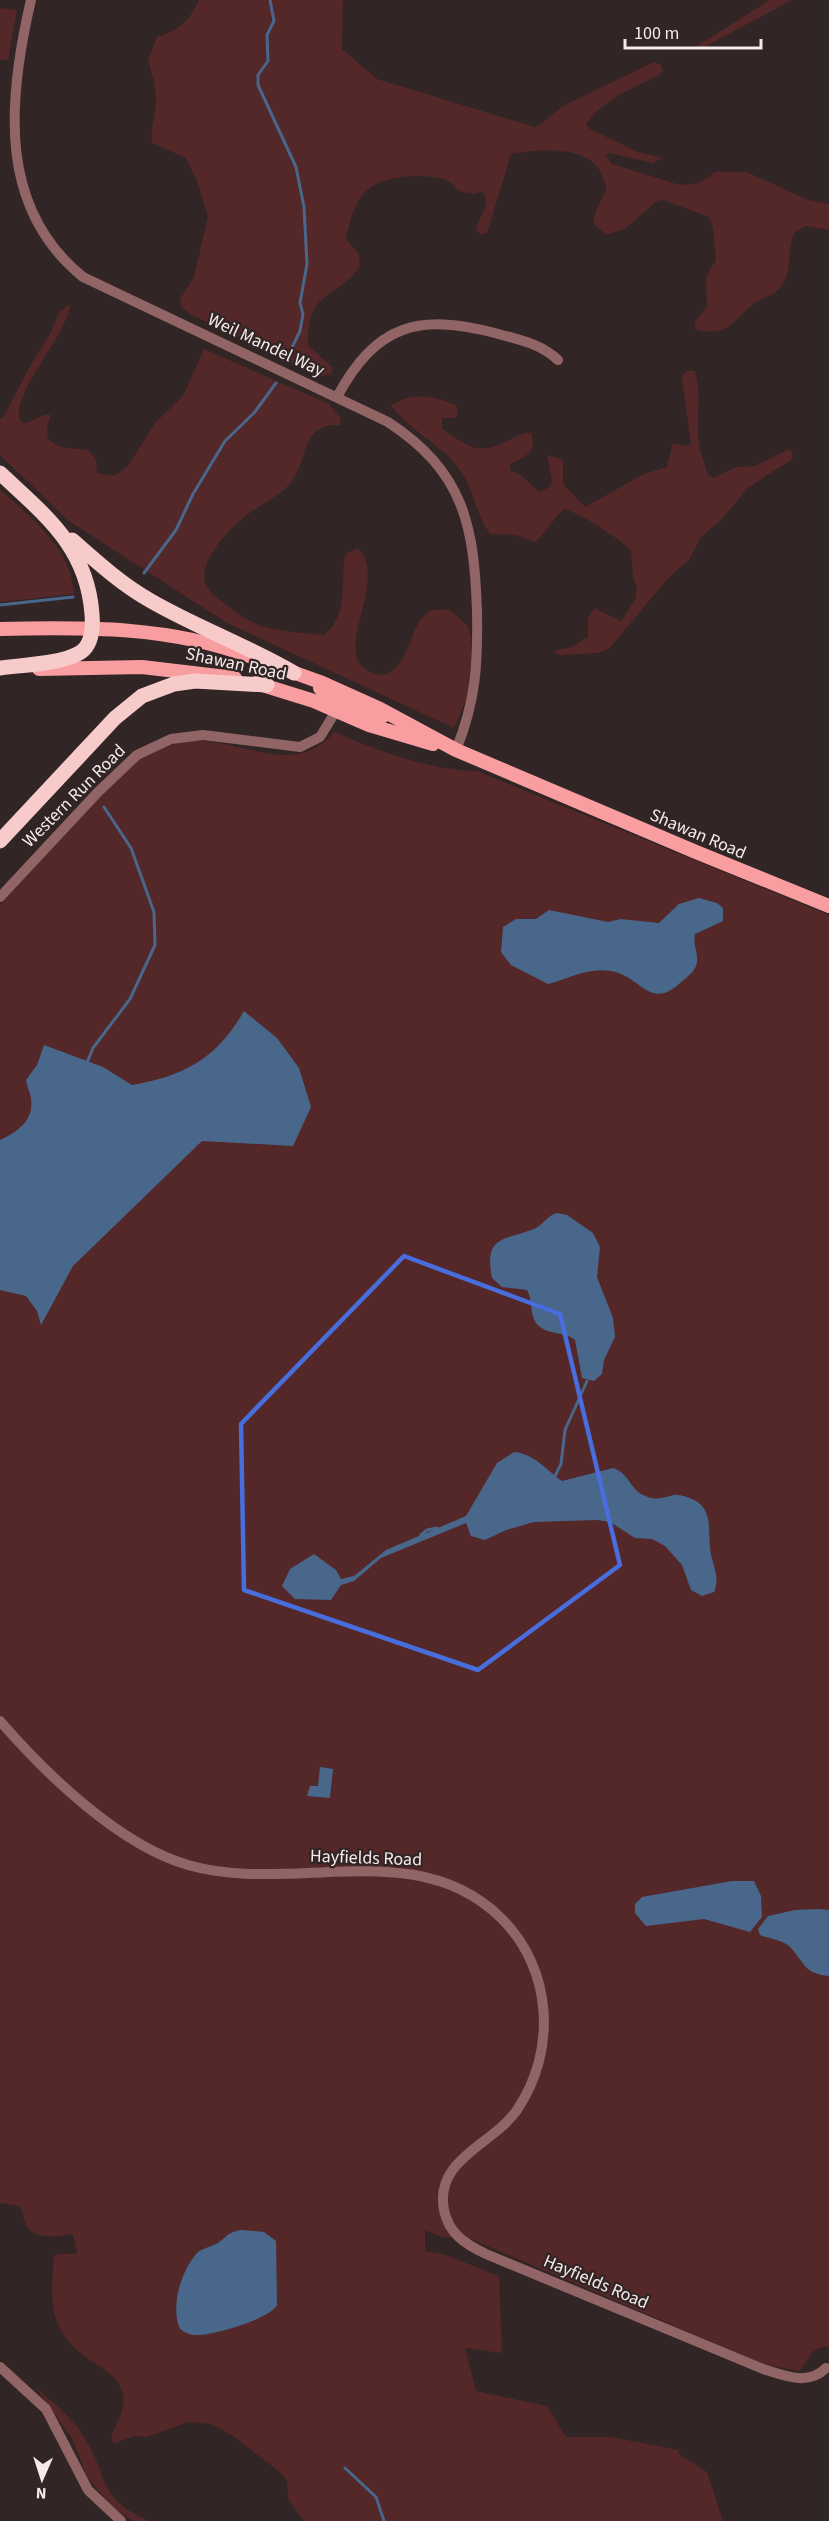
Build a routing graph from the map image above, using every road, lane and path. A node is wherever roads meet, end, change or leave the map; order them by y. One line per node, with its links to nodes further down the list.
1 (31, 0): 2 (street)
2 (3, 131)
3 (27, 227): 5 (street, Weil Mandel Way)
4 (558, 360): 5 (street)
5 (337, 397): 15 (street, Weil Mandel Way)
6 (0, 473): 7 (highway)
7 (59, 527): 8 (highway); 11 (highway)
8 (93, 627): 9 (main road, Shawan Road); 10 (highway); 11 (main road, Shawan Road)
9 (0, 629)
10 (0, 669): 12 (main road, Shawan Road)
11 (294, 674): 13 (main road, Shawan Road); 14 (main road, Shawan Road)
12 (267, 685): 13 (main road, Shawan Road); 16 (highway)
13 (338, 707): 14 (main road, Shawan Road); 15 (main road, Shawan Road); 17 (street, Western Run Road)
14 (397, 718): 15 (main road, Shawan Road)
15 (456, 750): 18 (main road, Shawan Road)
16 (0, 841)
17 (0, 897)
18 (829, 906)
19 (0, 1721): 21 (street, Hayfields Road)
20 (0, 2367): 22 (street)
21 (826, 2368)
22 (121, 2521)

